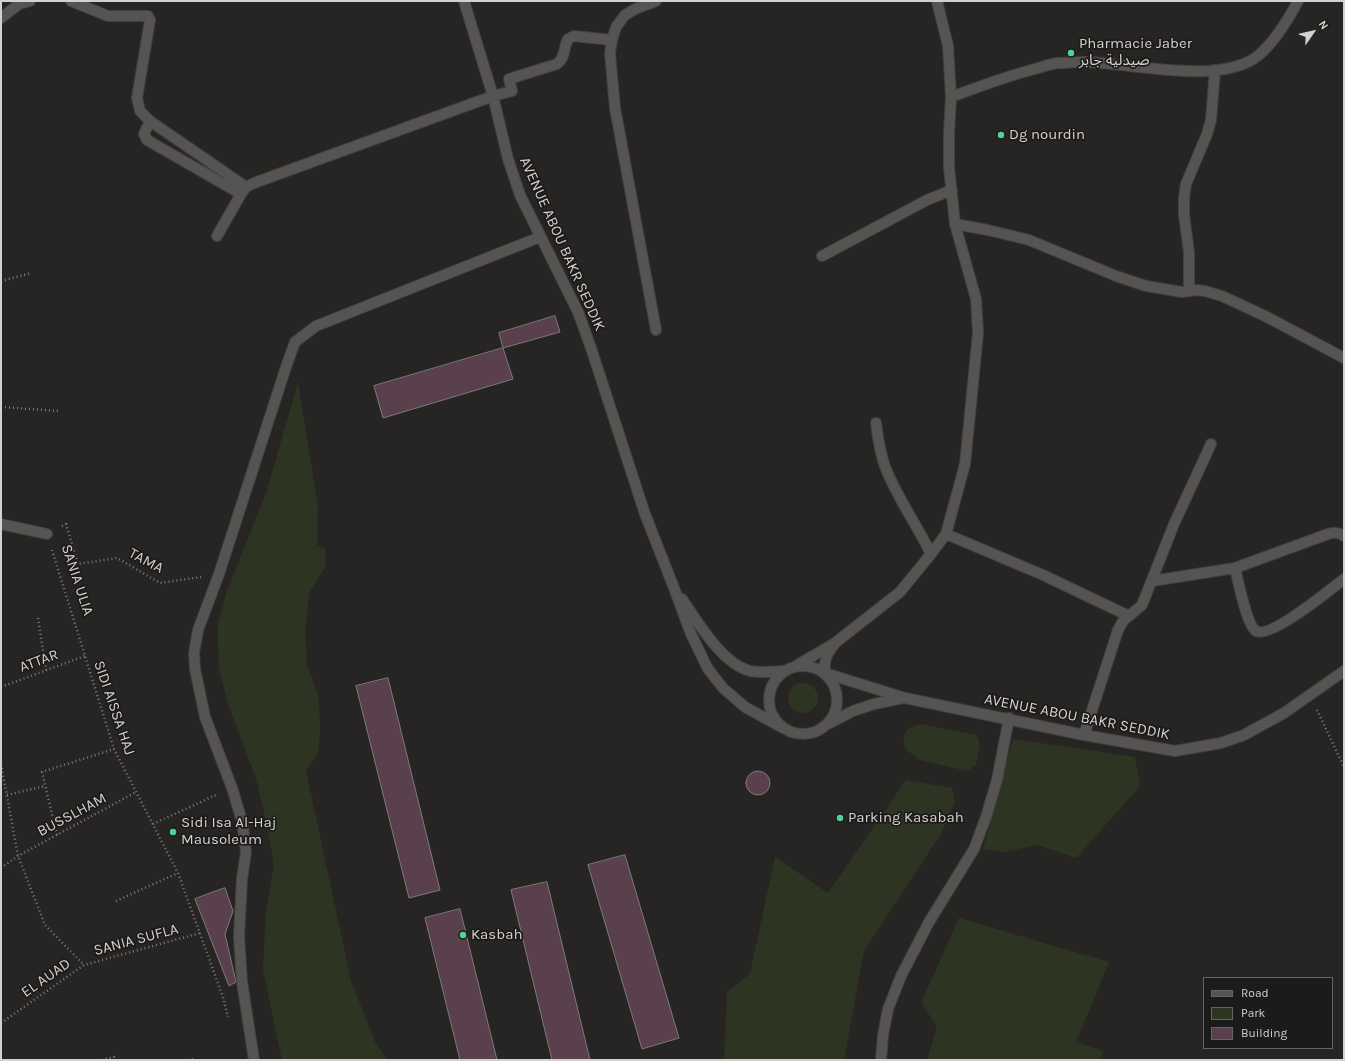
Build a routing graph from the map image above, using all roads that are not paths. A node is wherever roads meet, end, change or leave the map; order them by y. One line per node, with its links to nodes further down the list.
1 (30, 1): 7 (street)
2 (71, 1): 12 (street)
3 (464, 1): 10 (street, AVENUE ABOU BAKR SEDDIK)
4 (656, 1): 8 (street)
5 (936, 1): 11 (street)
6 (1298, 1): 9 (street)
7 (1, 18)
8 (612, 40): 10 (street); 20 (street)
9 (1215, 70): 11 (street); 19 (street)
10 (493, 96): 14 (street); 17 (street, AVENUE ABOU BAKR SEDDIK)
11 (951, 97): 13 (street)
12 (150, 121): 14 (street); 14 (street)
13 (952, 190): 15 (street); 18 (street)
14 (244, 191): 16 (street)
15 (955, 224): 19 (street); 26 (street)
16 (217, 236)
17 (540, 237): 32 (street, AVENUE ABOU BAKR SEDDIK); 44 (street)
18 (822, 256)
19 (1189, 291): 21 (street)
20 (656, 330)
21 (1344, 358)
22 (876, 423): 28 (street)
23 (1211, 444): 31 (street)
24 (1, 524): 25 (street, SANIA ULIA)
25 (47, 534)
26 (946, 534): 28 (street); 33 (street)
27 (1344, 536): 29 (street)
28 (931, 554): 34 (street)
29 (1235, 568): 30 (street); 31 (street)
30 (1344, 579)
31 (1152, 581): 33 (street)
32 (674, 588): 36 (street); 42 (street)
33 (1129, 616): 43 (street)
34 (835, 643): 35 (street); 38 (street)
35 (794, 667): 36 (street); 38 (street)
36 (784, 671): 42 (street)
37 (1344, 671): 43 (street, AVENUE ABOU BAKR SEDDIK)
38 (825, 673): 39 (street, AVENUE ABOU BAKR SEDDIK); 41 (street)
39 (905, 698): 40 (street, AVENUE ABOU BAKR SEDDIK); 41 (street)
40 (1009, 718): 43 (street, AVENUE ABOU BAKR SEDDIK); 45 (street)
41 (827, 724): 42 (street)
42 (783, 728)
43 (1084, 735)
44 (254, 1060)
45 (881, 1060)

